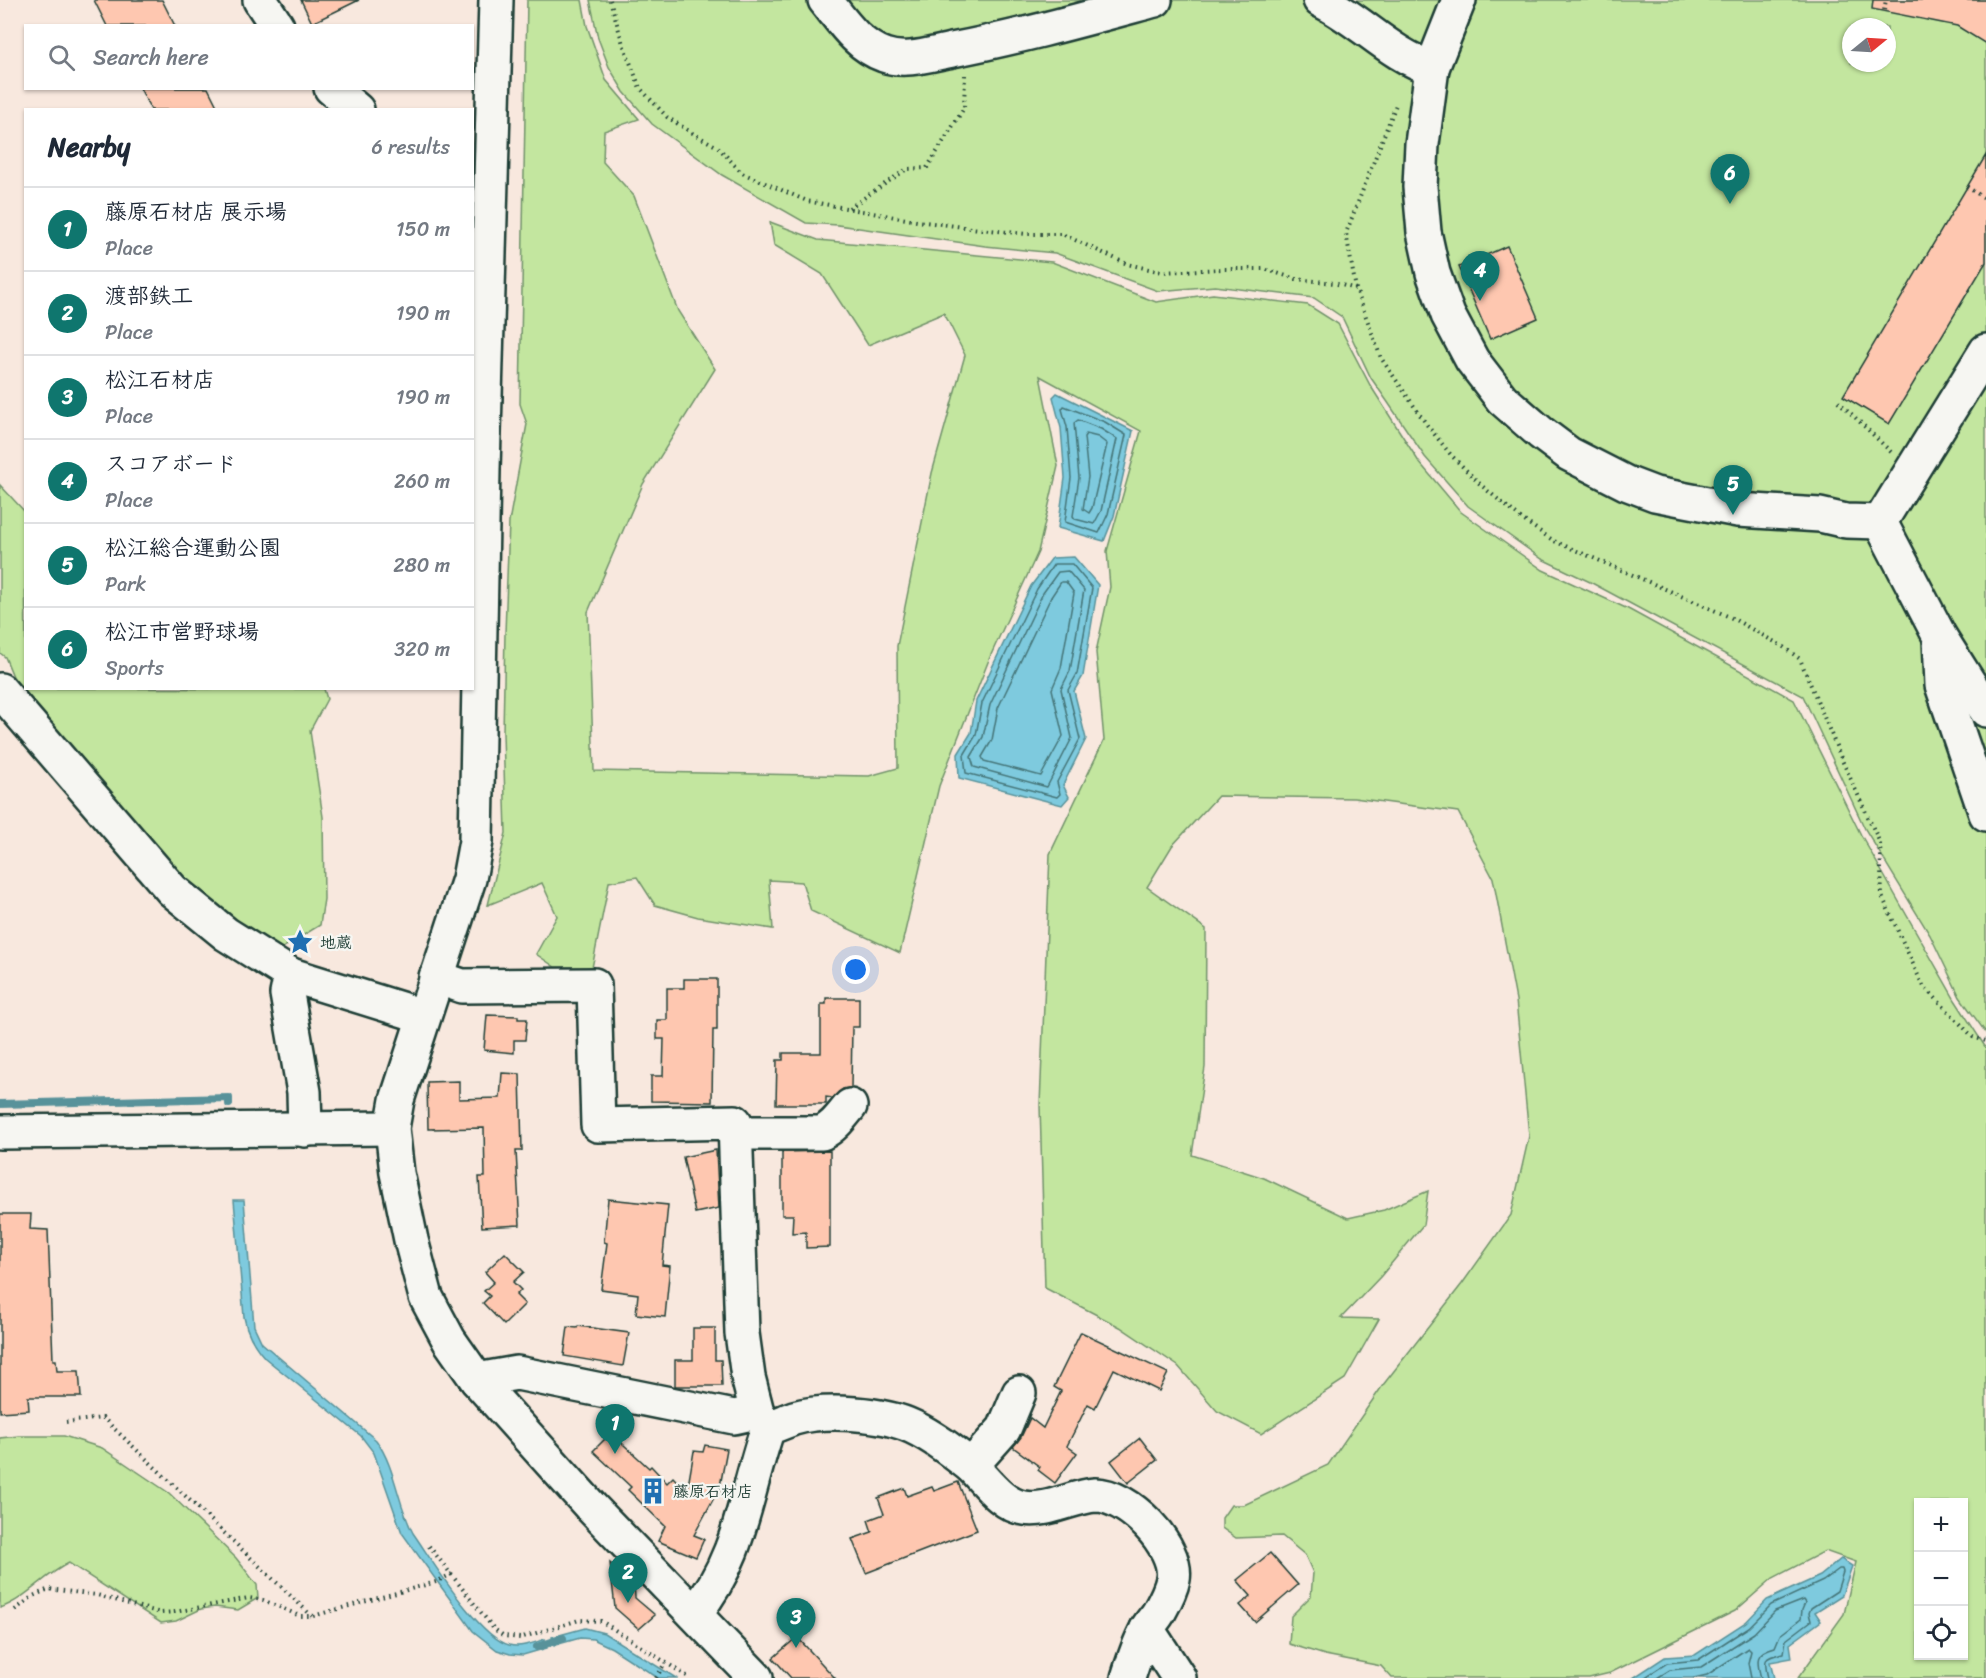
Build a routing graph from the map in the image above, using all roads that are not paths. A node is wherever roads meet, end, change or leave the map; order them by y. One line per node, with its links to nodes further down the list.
1 (260, 0): 7 (street)
2 (496, 0): 11 (street)
3 (825, 0): 4 (street)
4 (1155, 0)
5 (1320, 0): 8 (street)
6 (1459, 0): 8 (street)
7 (276, 24)
8 (1422, 65): 13 (street)
9 (333, 90): 10 (street)
10 (355, 108)
11 (482, 202): 19 (street)
12 (1986, 351): 13 (street)
13 (1880, 522): 14 (street)
14 (1940, 637): 16 (street); 17 (street)
15 (0, 690): 18 (street)
16 (1986, 710)
17 (1986, 814)
18 (291, 975): 20 (street); 23 (street)
19 (436, 977): 20 (street); 25 (street)
20 (423, 1016): 22 (street)
21 (850, 1106): 25 (street)
22 (392, 1128): 23 (street); 26 (street)
23 (304, 1130): 24 (street)
24 (0, 1132)
25 (736, 1133): 28 (street)
26 (477, 1380): 28 (street); 30 (street)
27 (1019, 1393): 29 (street)
28 (763, 1420): 29 (street); 30 (street)
29 (971, 1466): 31 (street)
30 (695, 1613): 32 (street)
31 (1147, 1629): 33 (street); 34 (street)
32 (756, 1678)
33 (1128, 1678)
34 (1179, 1678)

